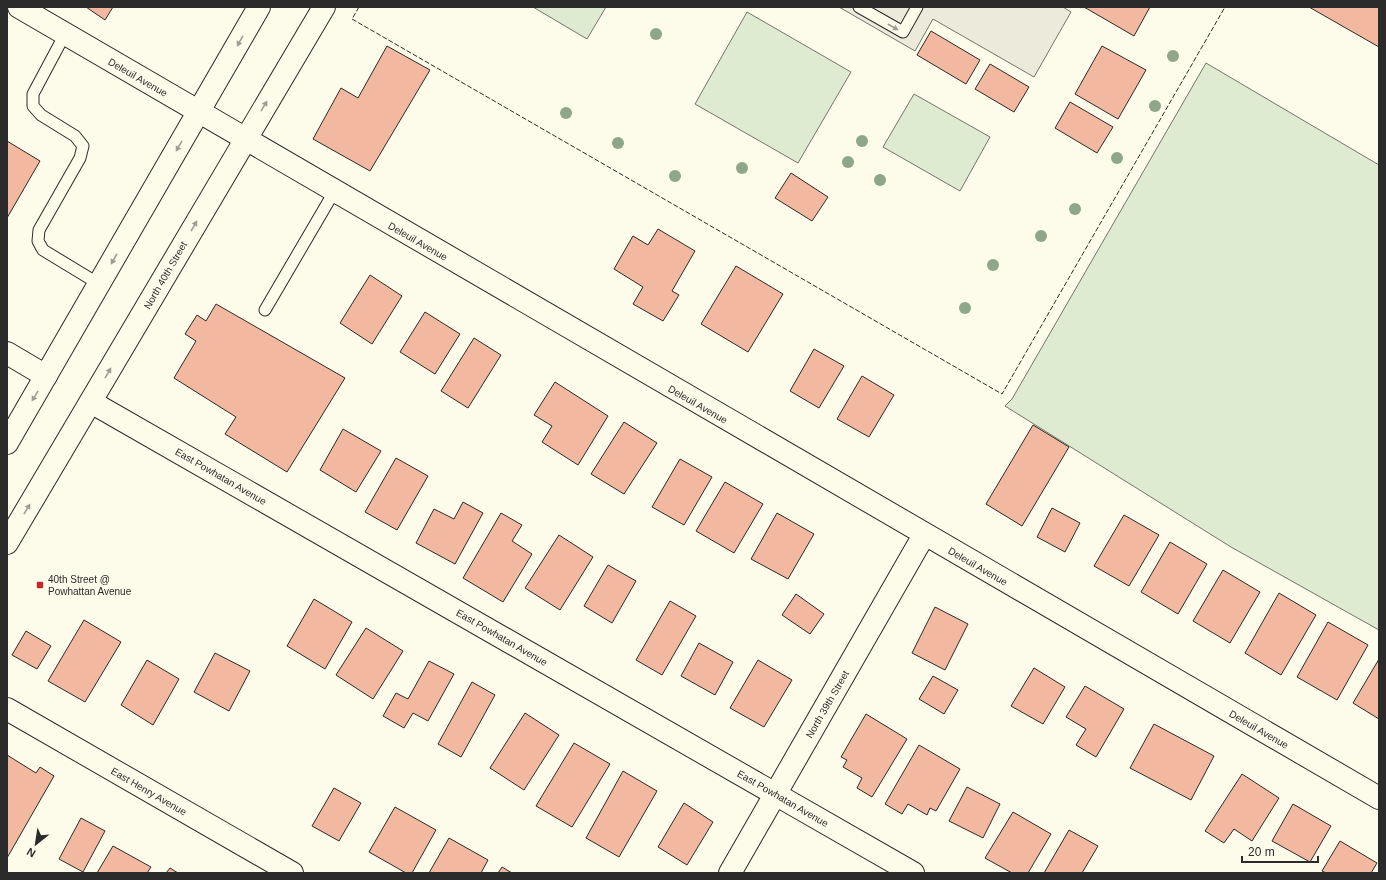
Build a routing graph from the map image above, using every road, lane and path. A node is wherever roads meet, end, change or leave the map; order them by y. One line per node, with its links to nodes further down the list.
1 (19, 7): 6 (street, Deleuil Avenue)
2 (259, 7): 7 (street, one-way to 7)
3 (324, 7): 8 (street, North 40th Street, one-way to 3)
4 (859, 7): 5 (lane, one-way to 5)
5 (917, 7)
6 (65, 34): 7 (street, Deleuil Avenue); 10 (lane)
7 (198, 112): 8 (street, Deleuil Avenue); 10 (street, one-way to 10)
8 (244, 140): 9 (street, Deleuil Avenue); 14 (street, North 40th Street, one-way to 8)
9 (334, 192): 11 (lane); 16 (street, Deleuil Avenue)
10 (100, 284): 13 (street)
11 (265, 310)
12 (7, 353): 13 (street)
13 (46, 376): 15 (street, one-way to 15)
14 (91, 402): 17 (street, North 40th Street, one-way to 14); 19 (street, East Powhatan Avenue)
15 (7, 443)
16 (924, 535): 19 (street, North 39th Street); 20 (street, Deleuil Avenue)
17 (7, 542)
18 (7, 709): 21 (street, East Henry Avenue)
19 (775, 794): 22 (street, North 39th Street); 23 (street, East Powhatan Avenue)
20 (1379, 798)
21 (292, 873)
22 (730, 873)
23 (913, 873)

